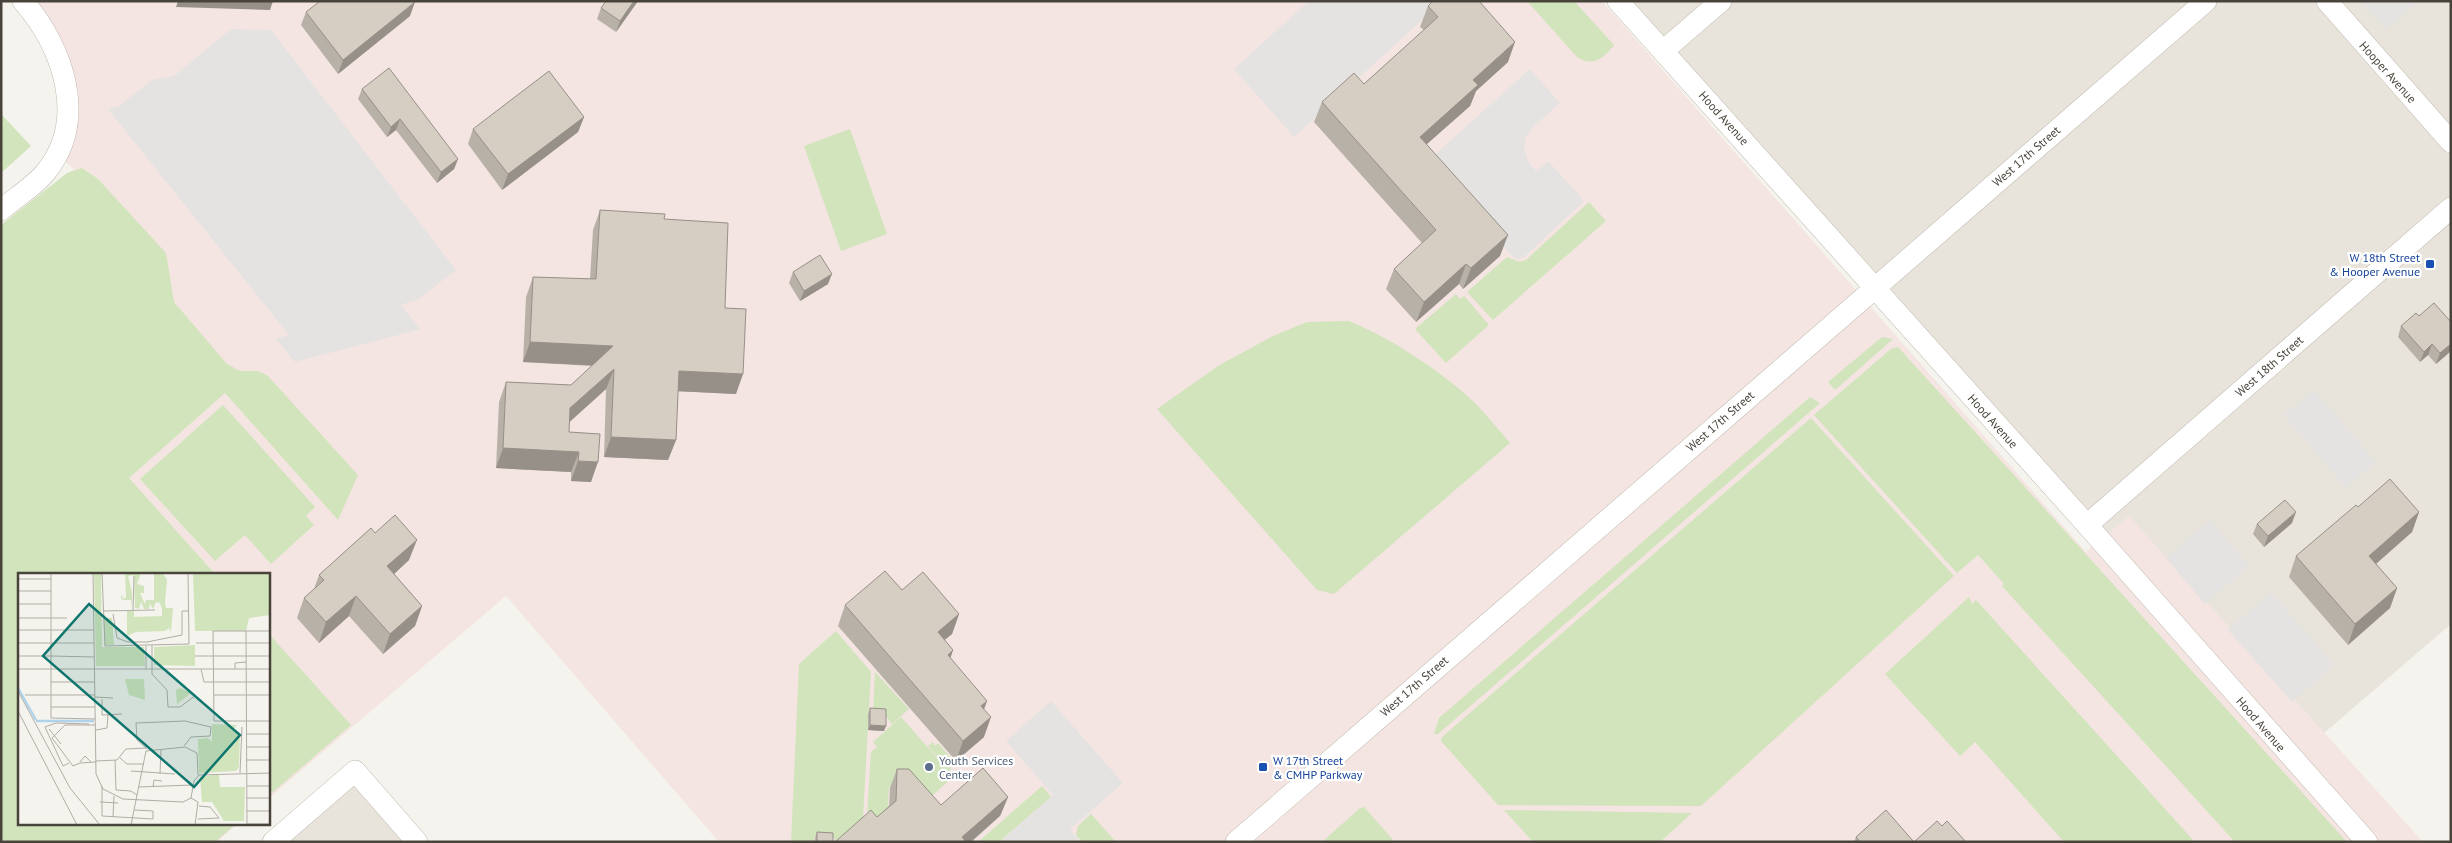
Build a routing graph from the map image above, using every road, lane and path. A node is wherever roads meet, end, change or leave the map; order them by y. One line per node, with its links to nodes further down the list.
1 (23, 1): 9 (street)
2 (1618, 1): 6 (street, Hood Avenue)
3 (1721, 1): 6 (street)
4 (2206, 1): 10 (street, West 17th Street)
5 (2327, 1): 7 (street, Hooper Avenue)
6 (1664, 51): 10 (street, Hood Avenue)
7 (2451, 142)
8 (2451, 208): 11 (street, West 18th Street)
9 (1, 210)
10 (1874, 287): 11 (street, Hood Avenue); 14 (street, West 17th Street)
11 (2087, 525): 15 (street, Hood Avenue)
12 (273, 842): 13 (street)
13 (418, 842)
14 (1236, 842)
15 (2367, 842)

